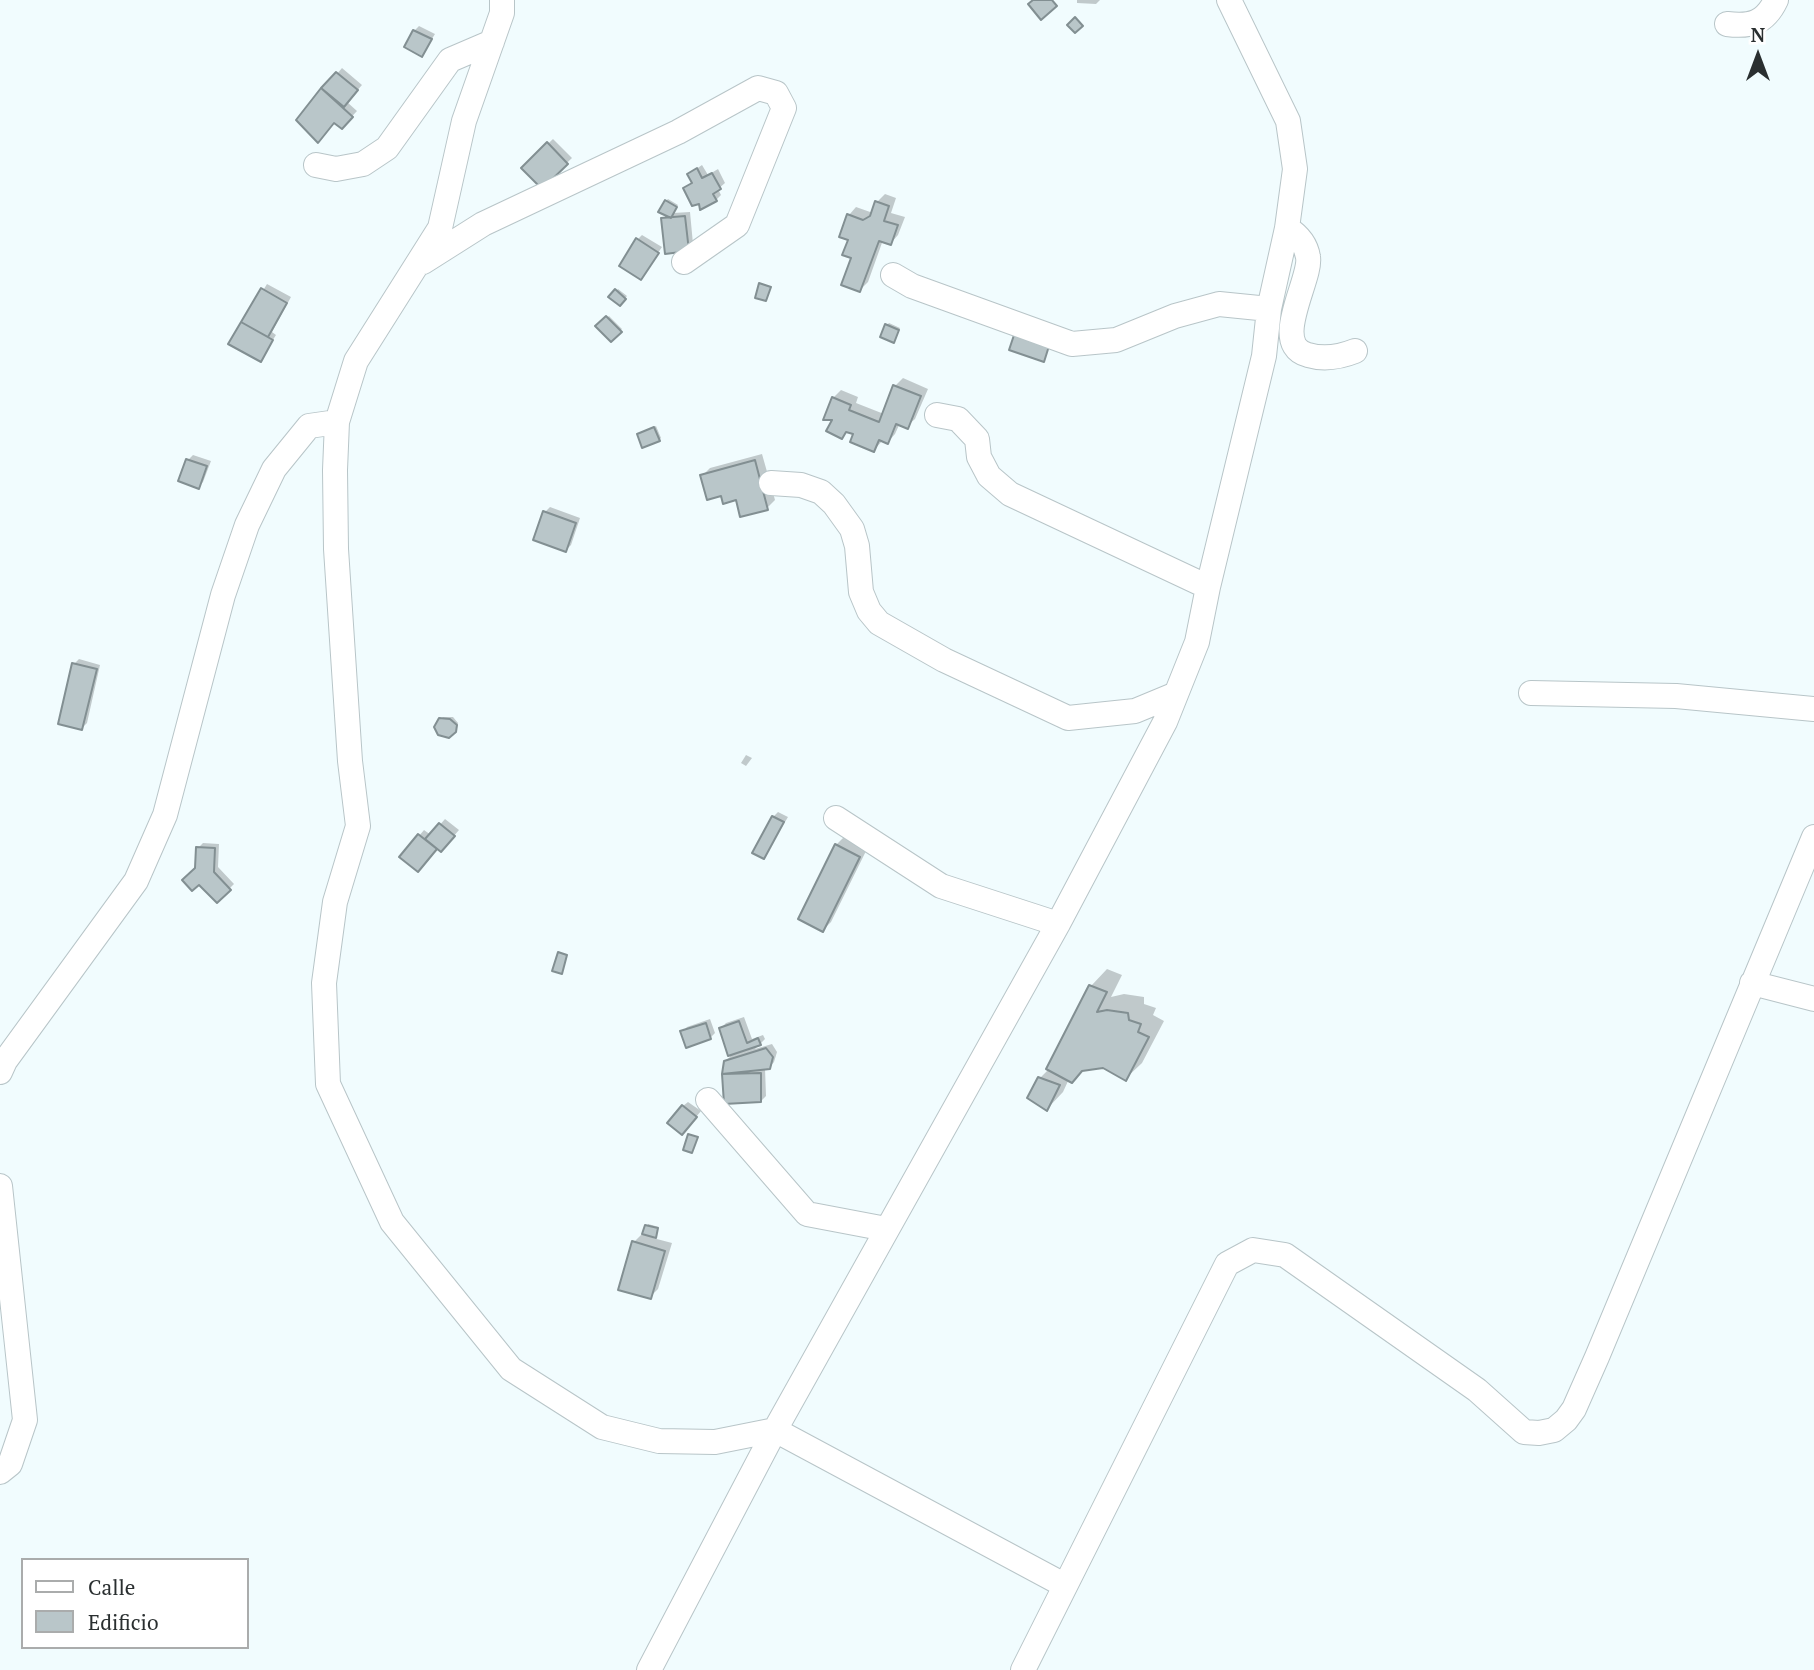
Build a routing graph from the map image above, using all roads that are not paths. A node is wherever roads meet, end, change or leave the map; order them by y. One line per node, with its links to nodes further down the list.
1 (502, 0): 5 (street)
2 (1229, 0): 7 (street)
3 (1776, 0): 4 (street)
4 (1727, 24)
5 (492, 41): 6 (street); 9 (street)
6 (316, 165)
7 (1287, 228): 11 (street); 12 (street)
8 (684, 262): 9 (street)
9 (417, 266): 14 (street)
10 (893, 275): 11 (street)
11 (1269, 309): 16 (street)
12 (1355, 351)
13 (937, 415): 16 (street)
14 (337, 422): 25 (street); 30 (street)
15 (771, 483): 18 (street)
16 (1208, 587): 18 (street)
17 (1531, 693): 19 (street)
18 (1176, 694): 22 (street)
19 (1814, 709)
20 (836, 818): 22 (street)
21 (1814, 837): 23 (street)
22 (1058, 924): 28 (street)
23 (1752, 983): 24 (street); 32 (street)
24 (1814, 999)
25 (0, 1072)
26 (708, 1100): 28 (street)
27 (0, 1186): 29 (street)
28 (886, 1229): 30 (street)
29 (9, 1368): 31 (street)
30 (775, 1430): 32 (street); 33 (street)
31 (0, 1472)
32 (1064, 1585): 34 (street)
33 (649, 1670)
34 (1023, 1670)

